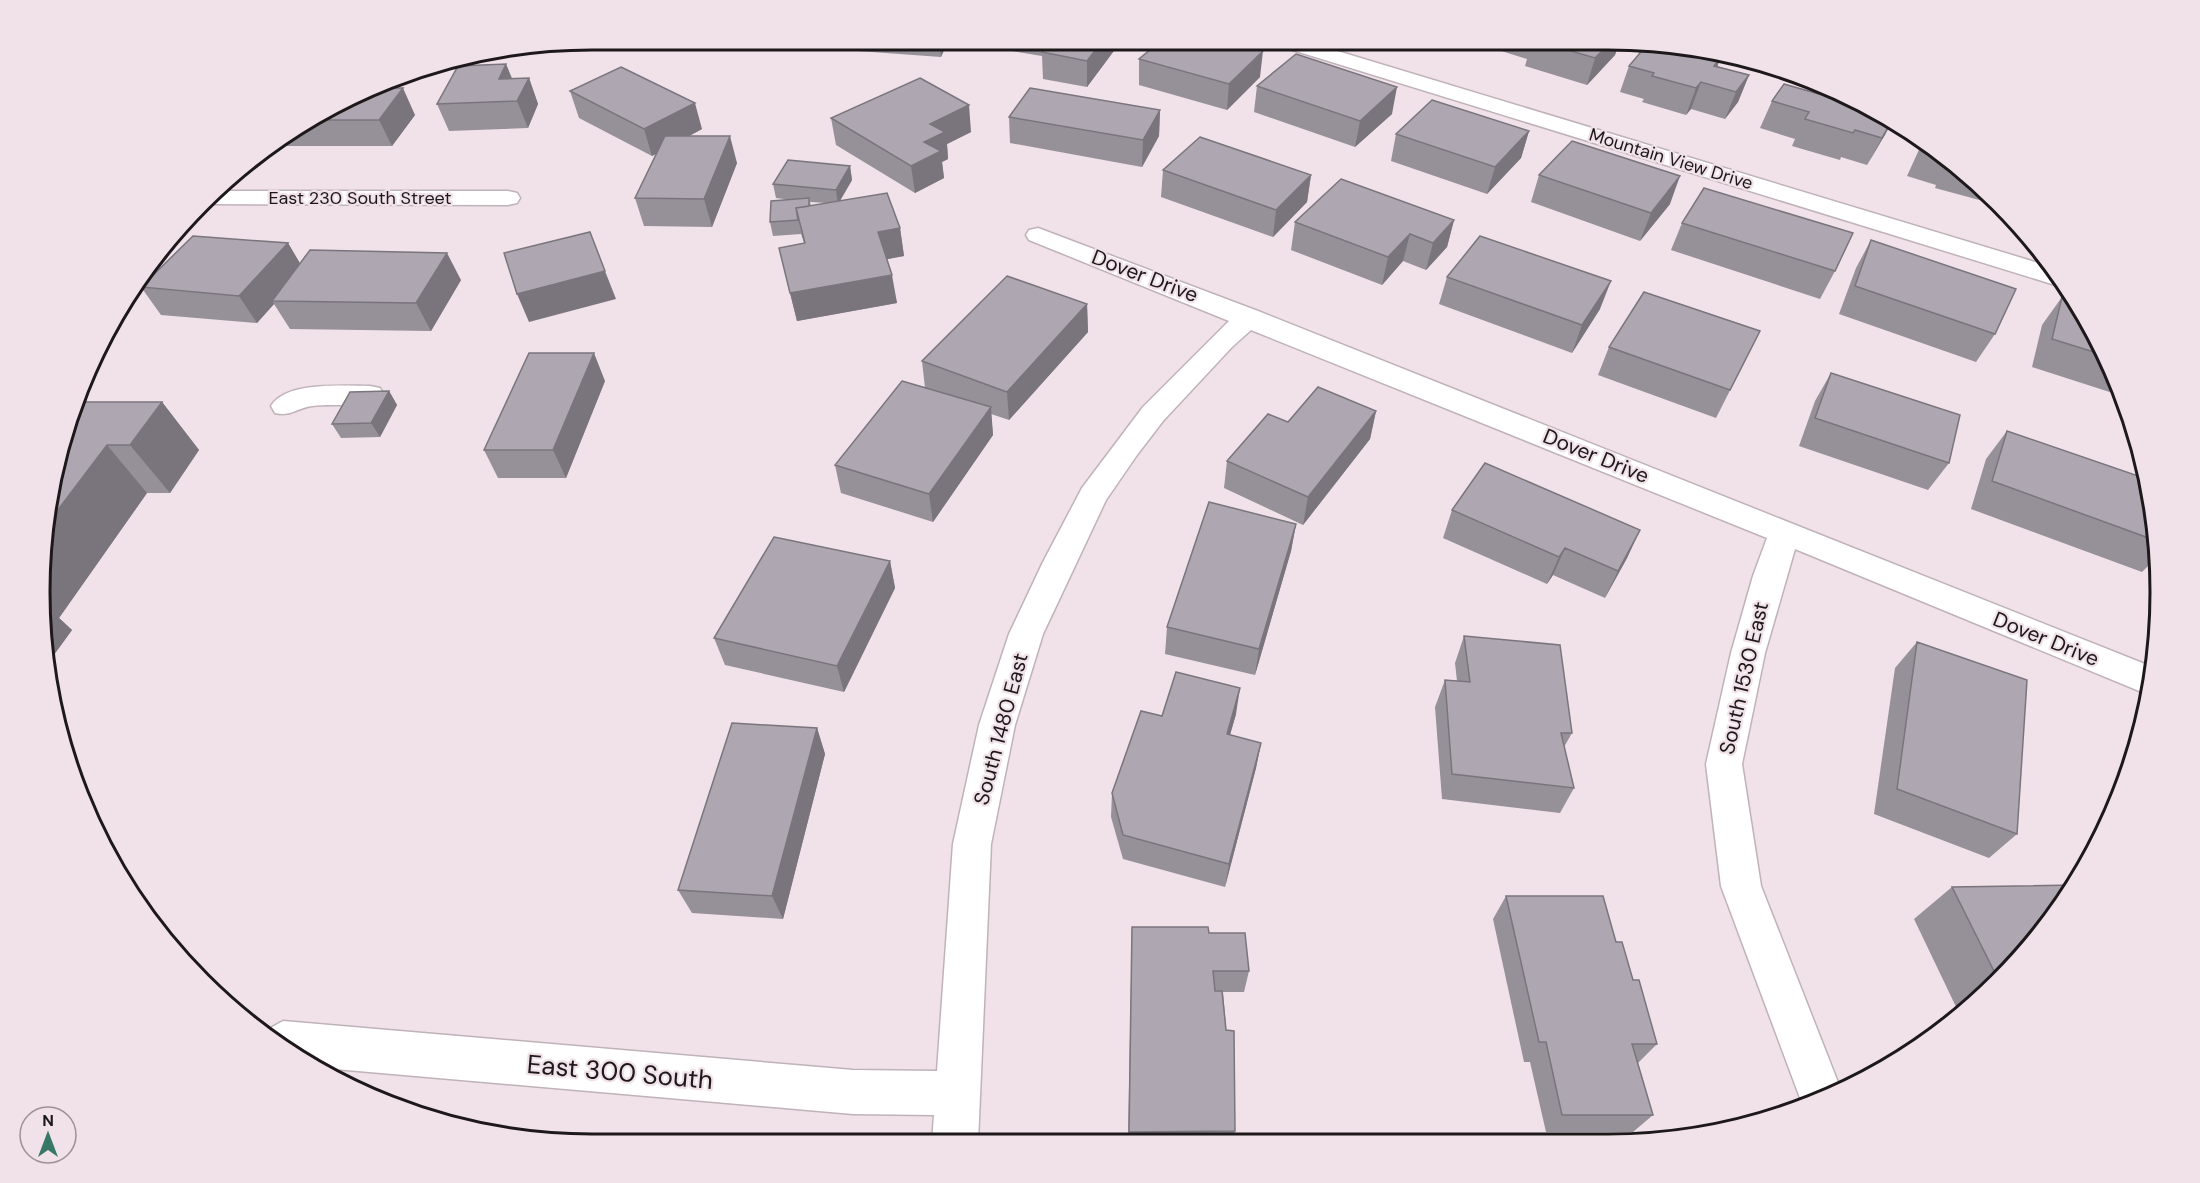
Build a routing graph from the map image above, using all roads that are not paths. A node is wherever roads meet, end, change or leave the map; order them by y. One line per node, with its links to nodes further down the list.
1 (1313, 50): 5 (street, Mountain View Drive)
2 (219, 198): 3 (street, East 230 South Street)
3 (508, 198)
4 (1038, 235): 6 (street, Dover Drive)
5 (2047, 274)
6 (1249, 317): 9 (street, Dover Drive); 13 (street, South 1480 East)
7 (370, 395): 8 (street)
8 (285, 406)
9 (1785, 532): 10 (street, Dover Drive); 12 (street, South 1530 East)
10 (2143, 678)
11 (293, 1044): 13 (street, East 300 South)
12 (1819, 1091)
13 (958, 1093): 14 (street, South 1480 East)
14 (955, 1134)

